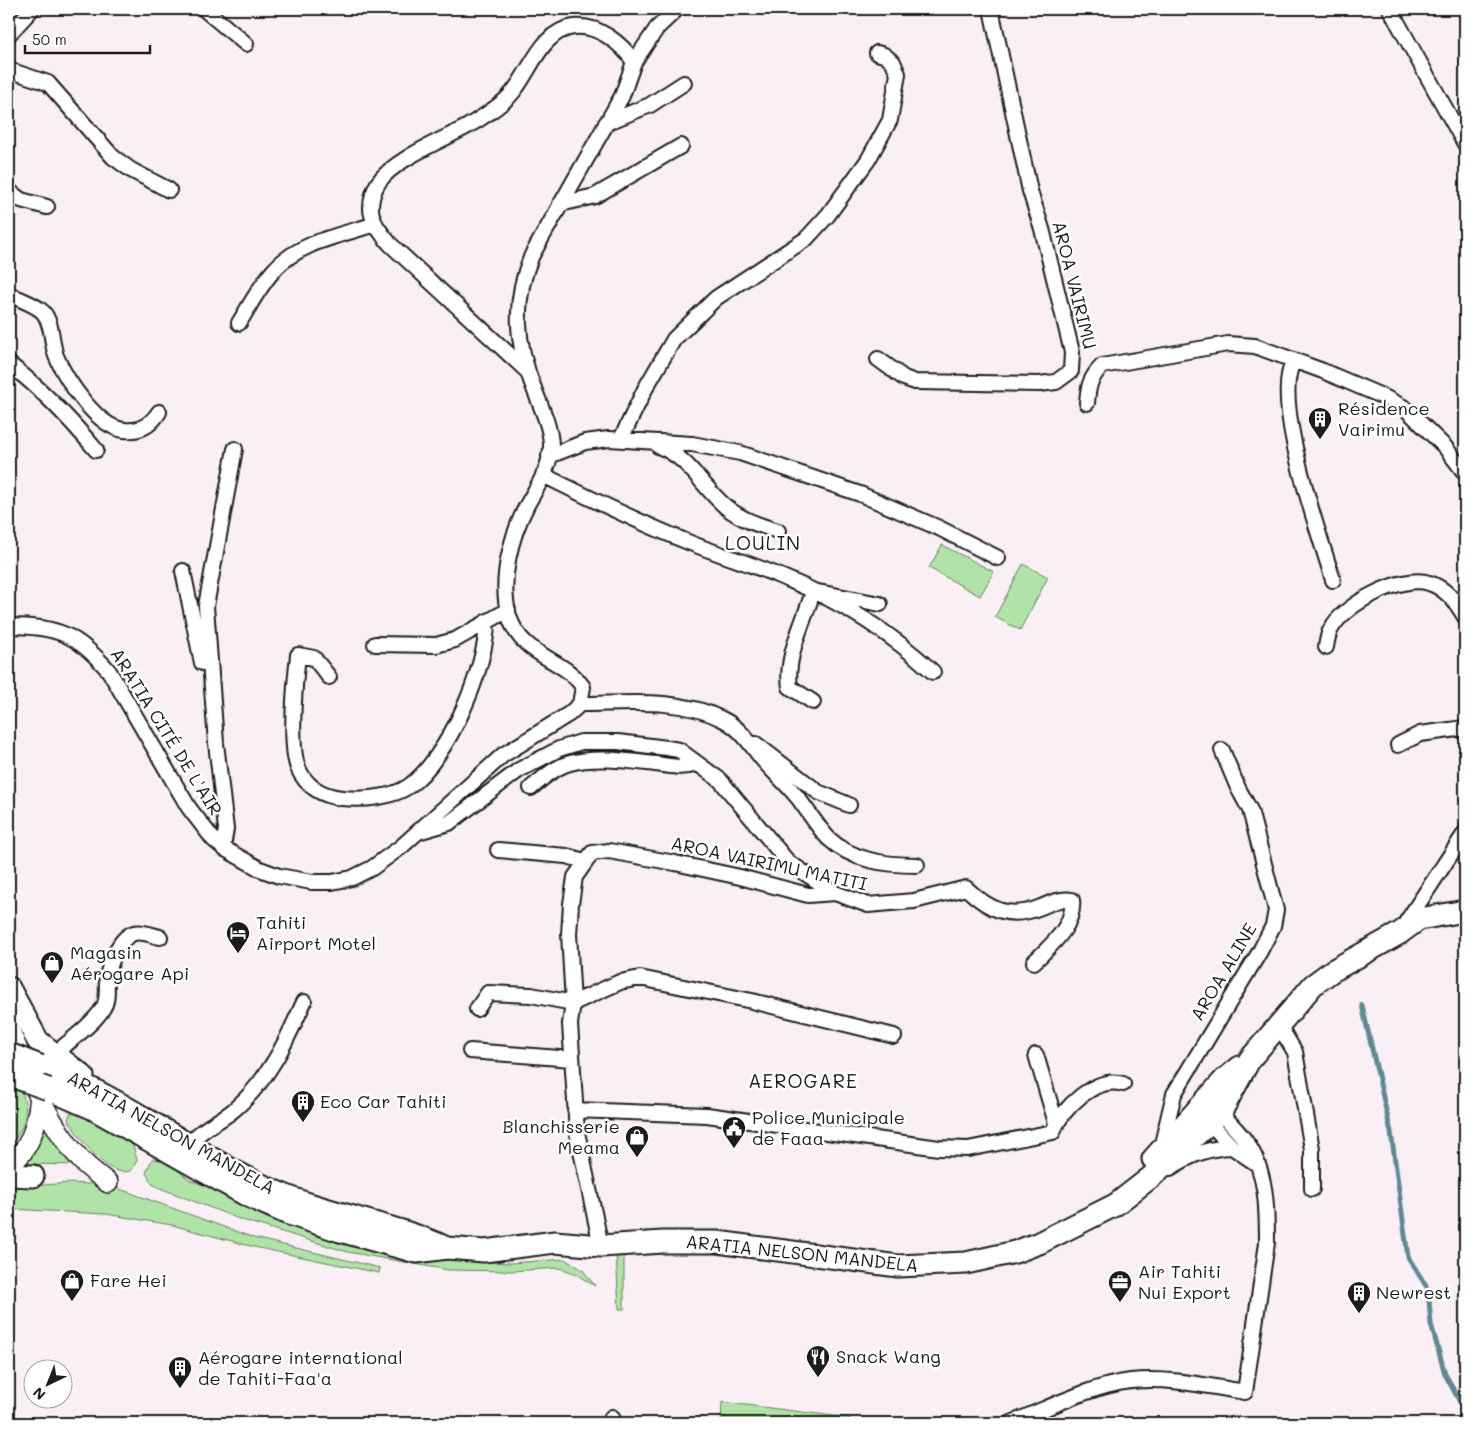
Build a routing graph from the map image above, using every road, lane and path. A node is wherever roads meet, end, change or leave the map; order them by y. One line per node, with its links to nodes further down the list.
1 (32, 9): 6 (street)
2 (204, 9): 7 (street)
3 (677, 9): 9 (street)
4 (991, 9): 22 (street, AROA VAIRIMU)
5 (1390, 9): 13 (street)
6 (9, 34)
7 (246, 44)
8 (877, 54): 28 (street)
9 (634, 62): 12 (street); 19 (street)
10 (9, 70): 15 (street)
11 (684, 83): 12 (street)
12 (606, 123): 17 (street)
13 (1465, 144)
14 (681, 146): 17 (street)
15 (169, 190)
16 (9, 192): 18 (street)
17 (560, 204): 25 (street)
18 (47, 207)
19 (375, 224): 21 (street); 25 (street)
20 (9, 294): 27 (street)
21 (239, 323)
22 (878, 360)
23 (1294, 361): 26 (street); 33 (street); 38 (street)
24 (9, 364): 31 (street)
25 (526, 371): 32 (street)
26 (1087, 403)
27 (159, 412)
28 (621, 439): 29 (street); 32 (street)
29 (639, 439): 35 (street); 36 (street)
30 (235, 449): 51 (street)
31 (96, 450)
32 (549, 456): 34 (street)
33 (1465, 472)
34 (543, 475): 39 (street); 41 (street)
35 (778, 531)
36 (998, 558)
37 (183, 571): 51 (street)
38 (1332, 580)
39 (813, 591): 40 (street); 47 (street); 49 (street)
40 (880, 604)
41 (508, 610): 43 (street); 50 (street)
42 (1465, 617): 46 (street)
43 (487, 621): 45 (street); 48 (street)
44 (9, 626): 61 (street, ARATIA CITÉ DE L'AIR)
45 (375, 644)
46 (1326, 647)
47 (933, 672)
48 (328, 677)
49 (813, 702)
50 (580, 704): 53 (street); 59 (street, ARATIA CITÉ DE L'AIR)
51 (214, 716): 61 (street)
52 (1465, 728): 54 (street)
53 (748, 740): 58 (street); 64 (street)
54 (1398, 745)
55 (1222, 750): 92 (street, AROA ALINE)
56 (697, 764): 57 (street); 59 (street, ARATIA CITÉ DE L'AIR); 65 (street, ARATIA CITÉ DE L'AIR)
57 (532, 788)
58 (849, 805)
59 (418, 832): 61 (street, ARATIA CITÉ DE L'AIR)
60 (1465, 833): 67 (street)
61 (222, 847)
62 (498, 850): 63 (street)
63 (585, 861): 65 (street, AROA VAIRIMU MATITI); 72 (street)
64 (917, 865)
65 (835, 894): 69 (street, AROA VAIRIMU MATITI)
66 (1465, 911): 67 (main road, ARATIA NELSON MANDELA)
67 (1400, 933): 74 (main road, ARATIA NELSON MANDELA)
68 (160, 937): 82 (street)
69 (1034, 962)
70 (9, 988): 82 (main road)
71 (304, 1002): 90 (street)
72 (573, 1002): 73 (street); 76 (street); 80 (street)
73 (477, 1009)
74 (1278, 1024): 81 (main road, ARATIA NELSON MANDELA); 99 (street)
75 (9, 1029): 86 (main road)
76 (894, 1036)
77 (470, 1050): 80 (street)
78 (9, 1054): 82 (main road, ARATIA NELSON MANDELA, bridge)
79 (1036, 1055): 89 (street)
80 (572, 1059): 87 (street)
81 (1250, 1059): 85 (main road, ARATIA NELSON MANDELA); 88 (main road, ARATIA NELSON MANDELA)
82 (48, 1060): 90 (main road, ARATIA NELSON MANDELA)
83 (9, 1075): 86 (main road, ARATIA NELSON MANDELA, bridge)
84 (1123, 1084): 89 (street)
85 (1216, 1089): 88 (main road); 92 (main road, ARATIA NELSON MANDELA)
86 (44, 1093): 94 (main road); 98 (main road); 102 (main road, ARATIA NELSON MANDELA)
87 (575, 1110): 89 (street); 101 (street)
88 (1216, 1117): 91 (street); 93 (street); 97 (main road, ARATIA NELSON MANDELA)
89 (1056, 1123)
90 (189, 1146): 102 (main road, ARATIA NELSON MANDELA)
91 (1232, 1147): 93 (street); 97 (street)
92 (1160, 1152): 100 (main road, ARATIA NELSON MANDELA)
93 (1258, 1165): 103 (street)
94 (9, 1166)
95 (9, 1175): 96 (main road)
96 (33, 1176)
97 (1151, 1177): 100 (main road, ARATIA NELSON MANDELA)
98 (108, 1182)
99 (1312, 1189)
100 (1115, 1205): 101 (main road, ARATIA NELSON MANDELA)
101 (601, 1246): 102 (main road, ARATIA NELSON MANDELA)
102 (447, 1248)
103 (1011, 1423)

